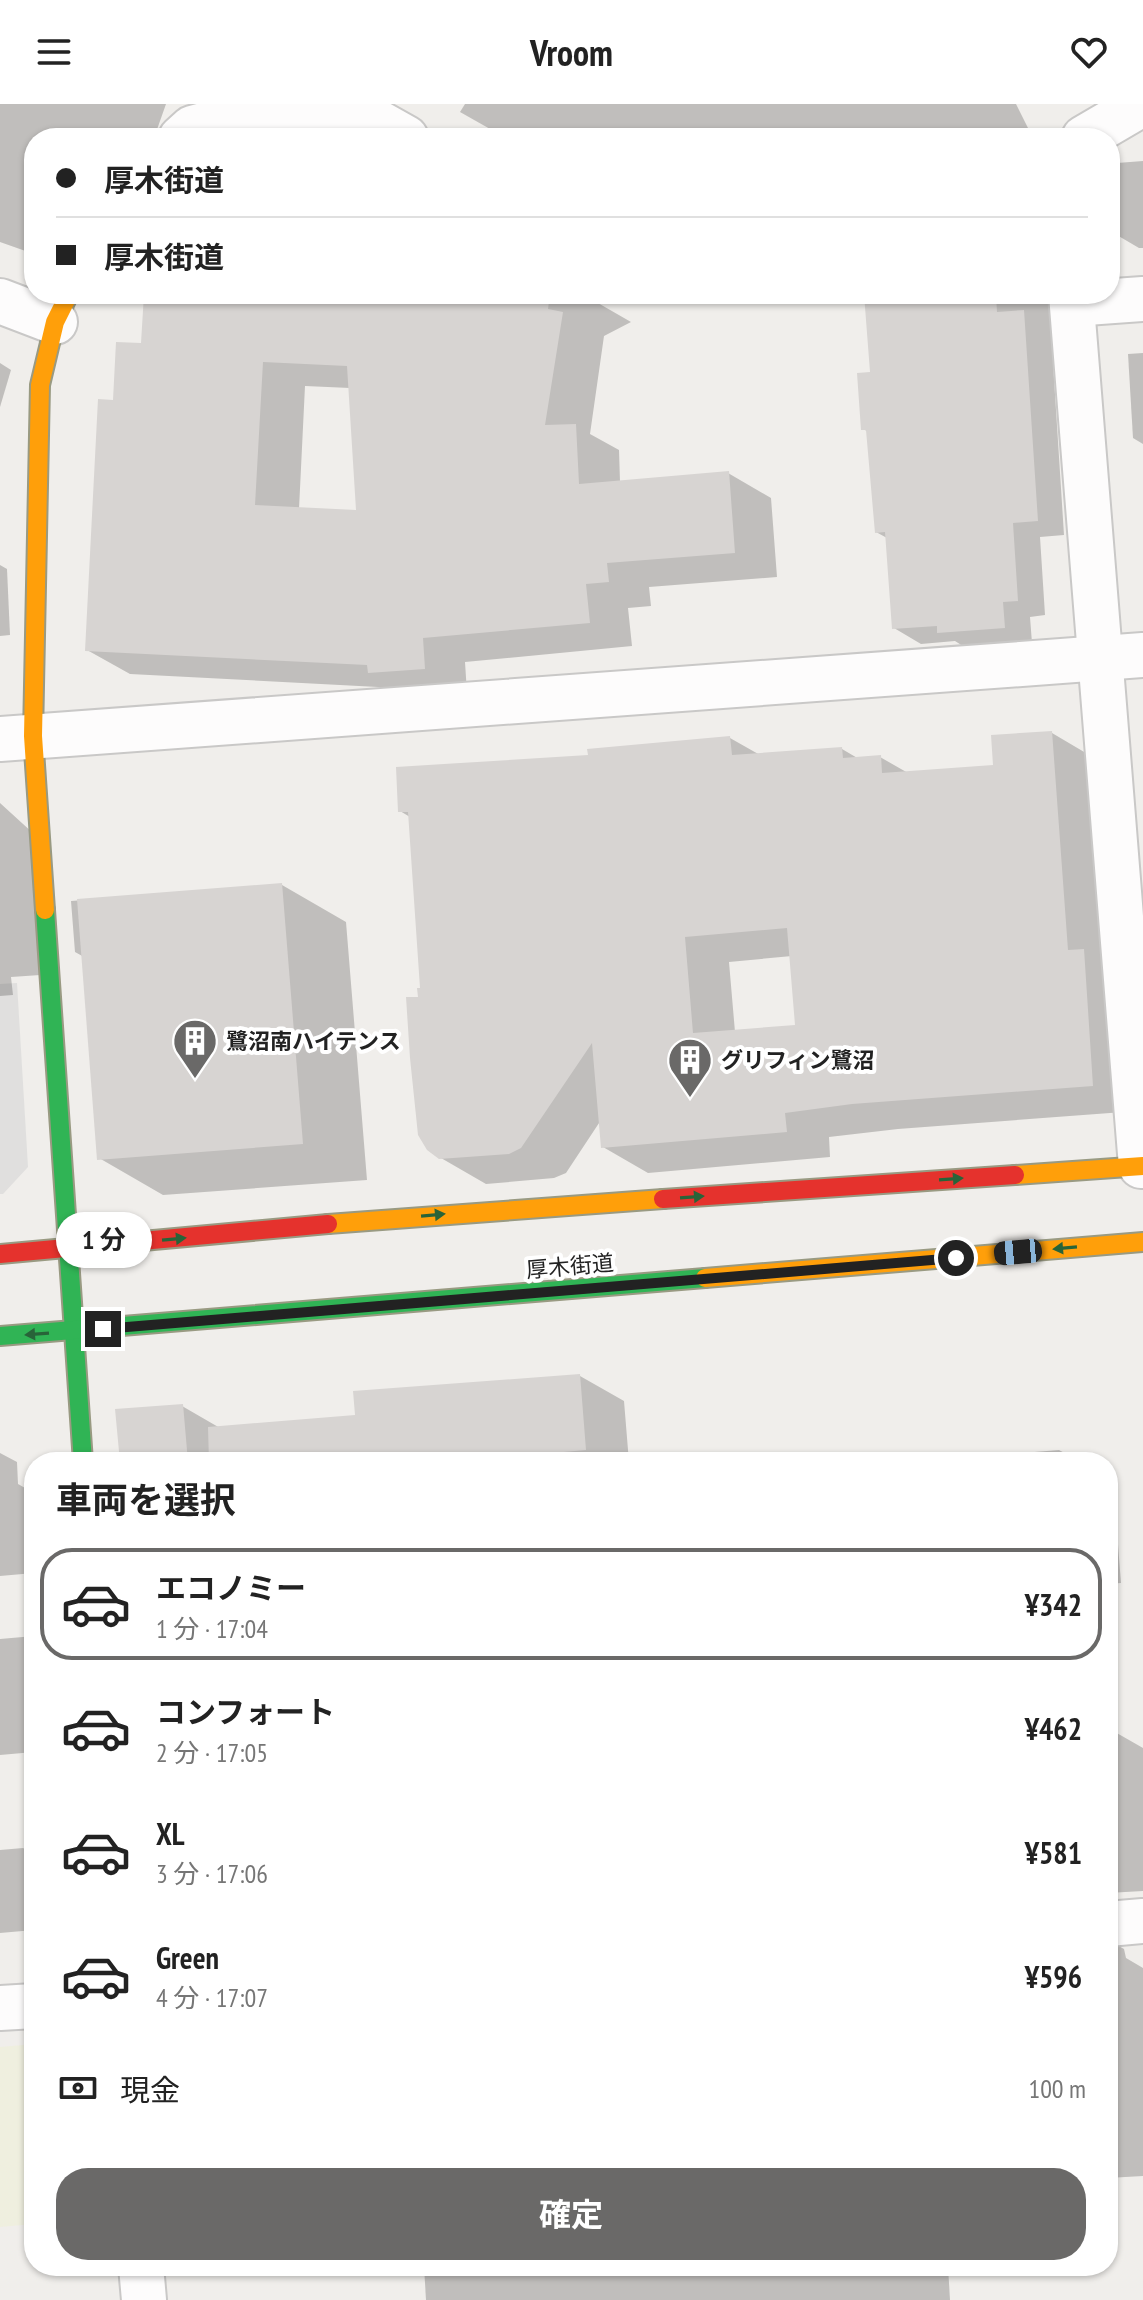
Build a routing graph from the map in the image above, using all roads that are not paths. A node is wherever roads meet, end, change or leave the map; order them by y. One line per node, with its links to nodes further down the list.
1 (1142, 104): 4 (street)
2 (192, 128): 3 (street)
3 (388, 128)
4 (1101, 128)
5 (1120, 299): 6 (street)
6 (1143, 299)
7 (0, 301): 8 (street)
8 (24, 304)
9 (27, 304): 11 (street)
10 (1072, 304): 13 (street)
11 (62, 308): 14 (main road)
12 (1143, 655): 13 (street)
13 (1100, 658): 14 (street); 15 (street)
14 (16, 737): 17 (main road)
15 (1142, 1166): 17 (main road, one-way to 15)
16 (1143, 1242): 19 (main road, 厚木街道, one-way to 19)
17 (68, 1249): 18 (main road); 19 (main road)
18 (0, 1254)
19 (73, 1331): 20 (main road, 厚木街道, one-way to 20); 21 (main road)
20 (0, 1336)
21 (82, 1452)
22 (1143, 1921): 23 (street)
23 (1118, 1923)
24 (24, 2007): 25 (street)
25 (0, 2008)
26 (142, 2276): 27 (street)
27 (144, 2300)

